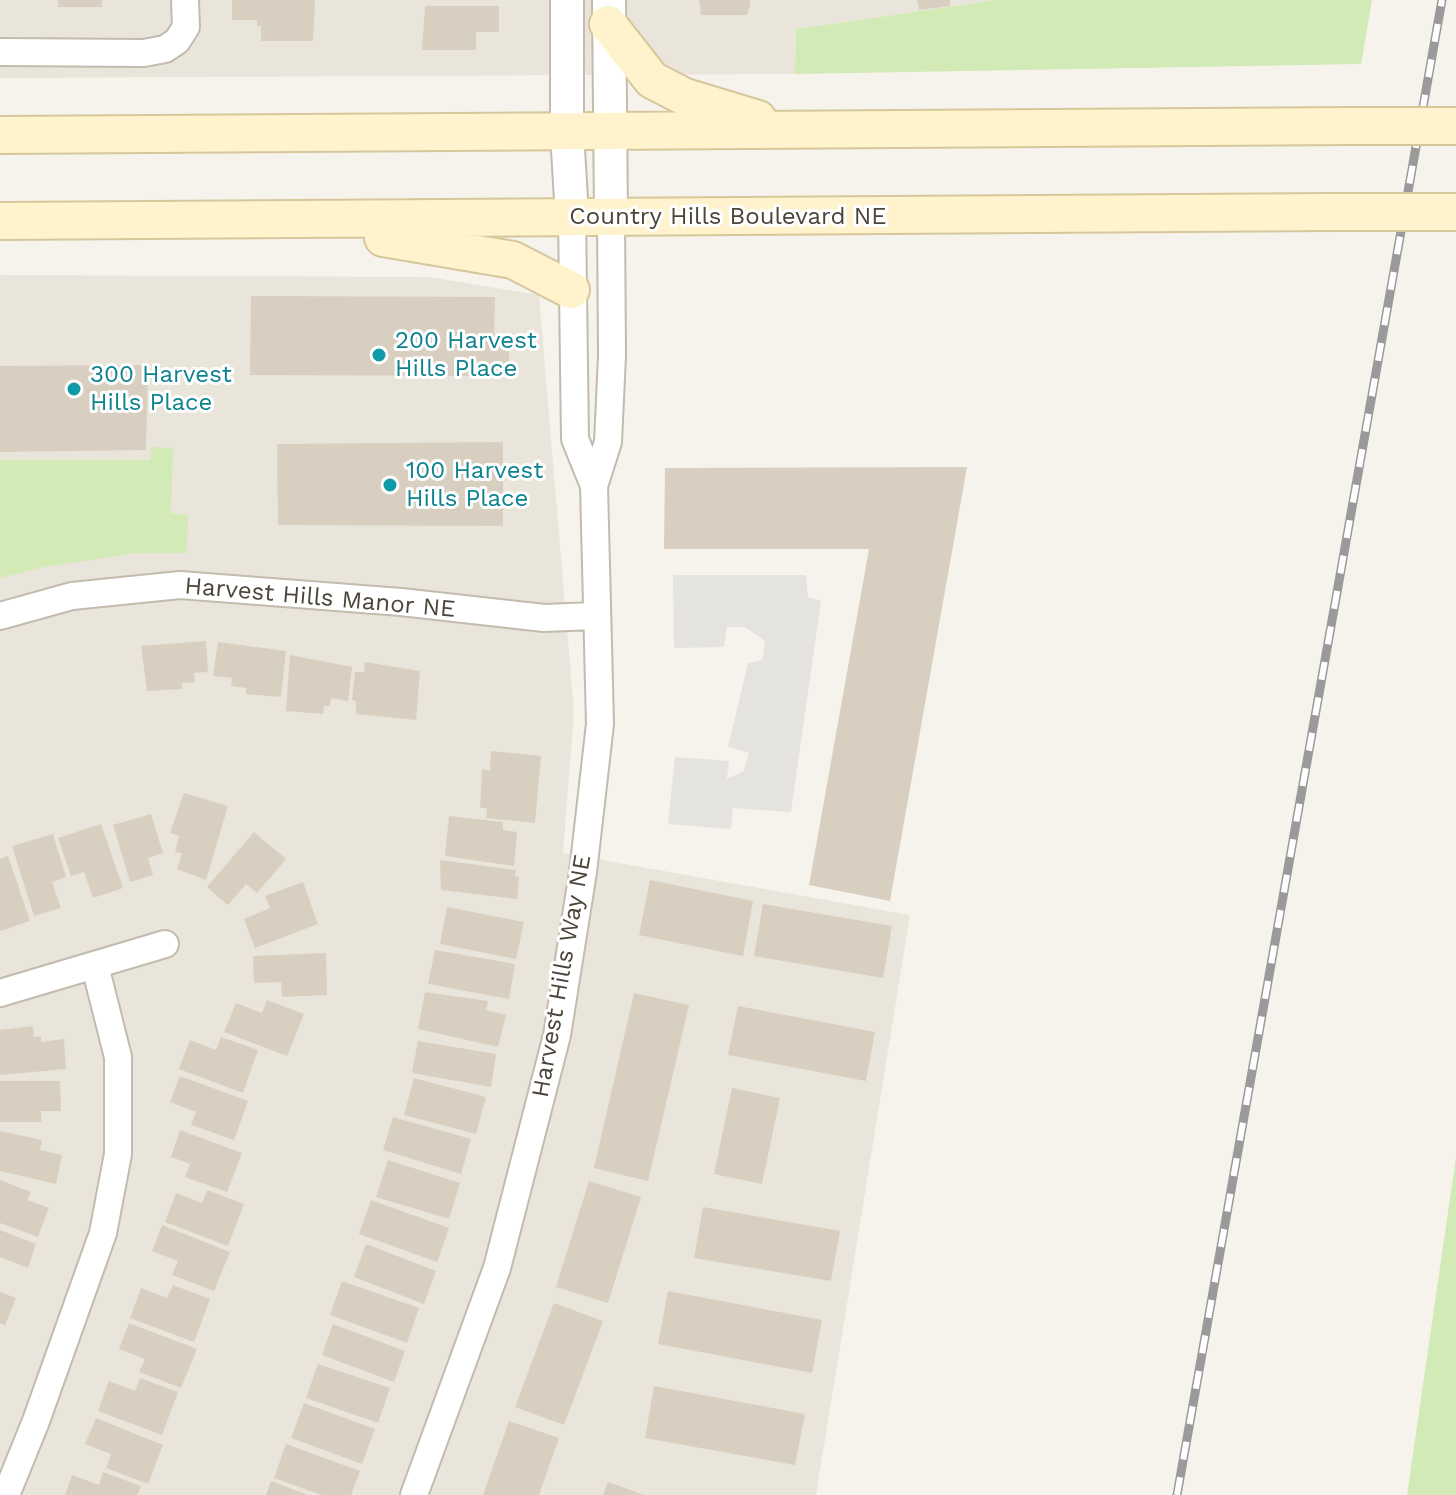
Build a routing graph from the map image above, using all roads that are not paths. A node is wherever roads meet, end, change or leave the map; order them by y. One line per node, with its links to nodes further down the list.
1 (185, 0): 4 (street)
2 (567, 0): 8 (street)
3 (609, 12): 6 (main road); 7 (street)
4 (0, 52)
5 (1456, 126): 6 (main road, bridge)
6 (794, 130): 7 (main road)
7 (608, 131): 8 (main road); 11 (street)
8 (567, 132): 9 (main road); 12 (street)
9 (0, 135)
10 (1456, 212): 11 (main road, Country Hills Boulevard NE, bridge)
11 (611, 216): 12 (main road, Country Hills Boulevard NE); 16 (street, Harvest Hills Way NE)
12 (572, 217): 13 (main road, Country Hills Boulevard NE); 15 (street, Harvest Hills Way NE)
13 (258, 220): 14 (main road, Country Hills Boulevard NE); 15 (main road)
14 (0, 221)
15 (571, 290): 16 (street, Harvest Hills Way NE)
16 (594, 486): 18 (street, Harvest Hills Way NE)
17 (0, 616): 18 (street, Harvest Hills Manor NE)
18 (595, 616): 23 (street, Harvest Hills Way NE)
19 (165, 944): 20 (street)
20 (95, 966): 21 (street); 22 (street)
21 (0, 993)
22 (6, 1495)
23 (414, 1495)

